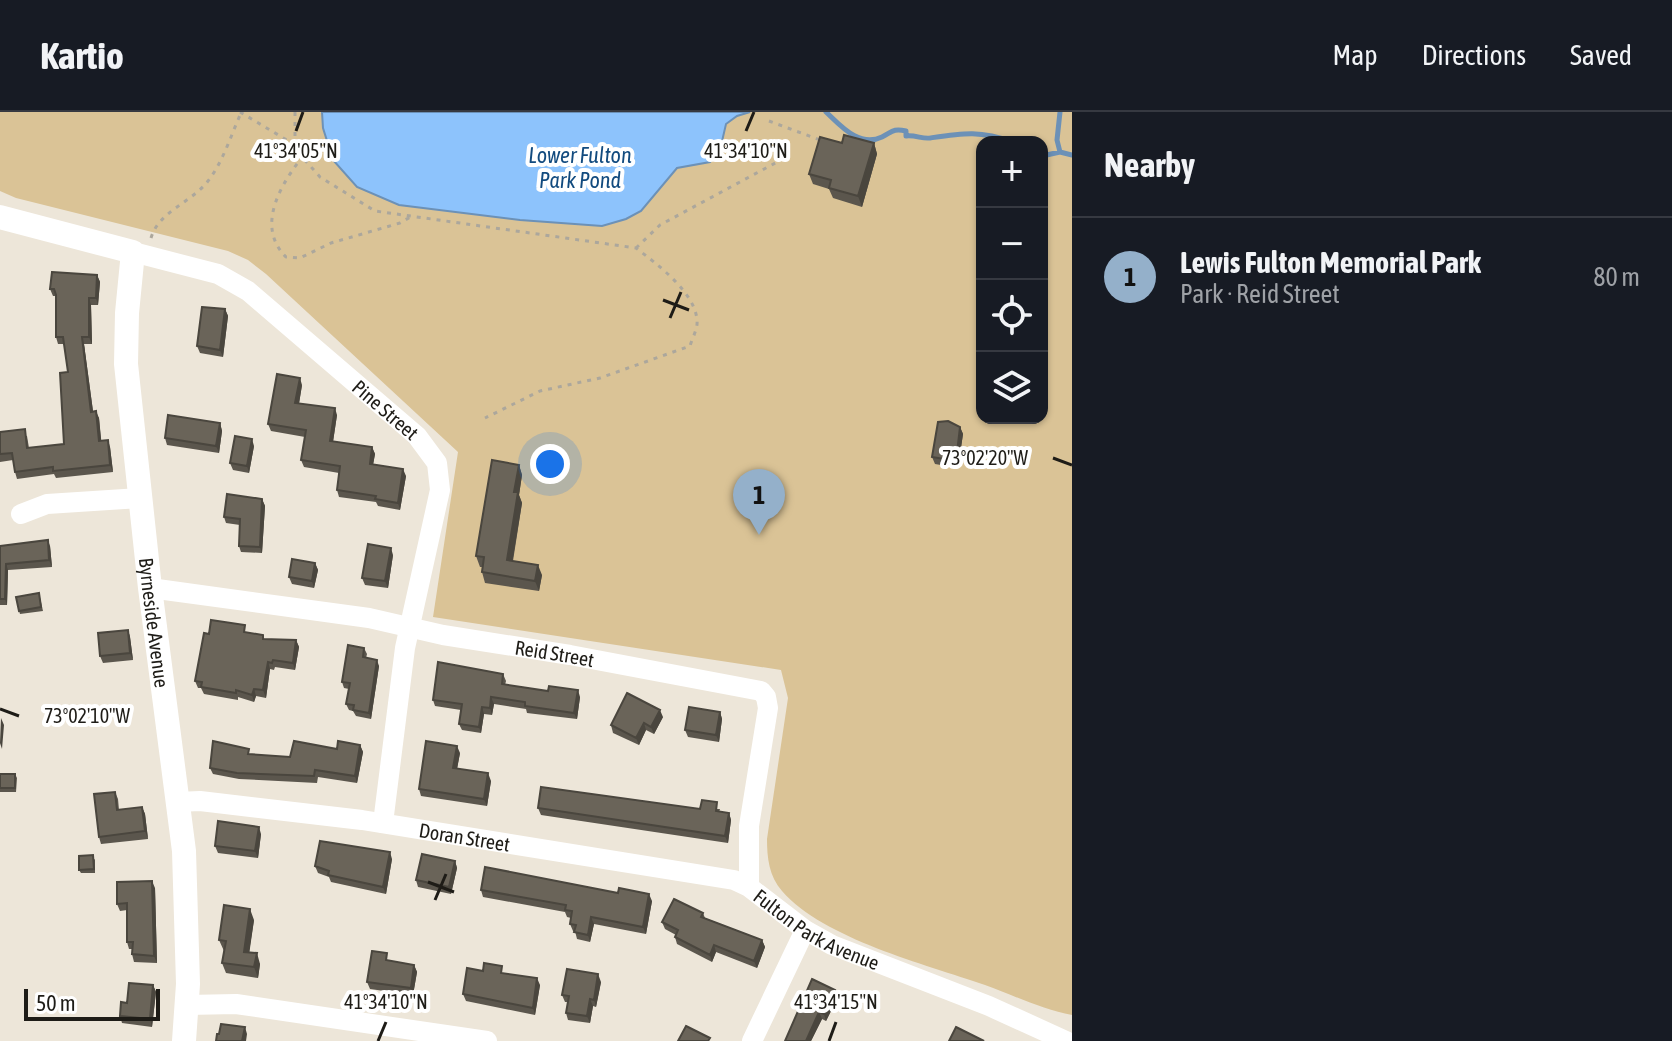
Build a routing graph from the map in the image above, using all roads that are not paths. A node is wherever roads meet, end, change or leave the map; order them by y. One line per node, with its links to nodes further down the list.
1 (0, 217): 2 (street, Pine Street)
2 (142, 246): 3 (street, Byrneside Avenue); 6 (street, Pine Street)
3 (140, 498): 4 (street); 5 (street, Byrneside Avenue)
4 (21, 514)
5 (150, 588): 6 (street, Reid Street); 7 (street, Byrneside Avenue)
6 (409, 627): 8 (street, Pine Street); 9 (street, Reid Street)
7 (177, 802): 8 (street, Doran Street); 11 (street, Byrneside Avenue)
8 (383, 823): 9 (street, Doran Street)
9 (749, 887): 10 (street, Fulton Park Avenue)
10 (805, 930): 12 (street, Fulton Park Avenue); 15 (street)
11 (187, 1005): 13 (street, Byrneside Avenue); 14 (street)
12 (1061, 1040)
13 (184, 1041)
14 (487, 1041)
15 (752, 1041)

